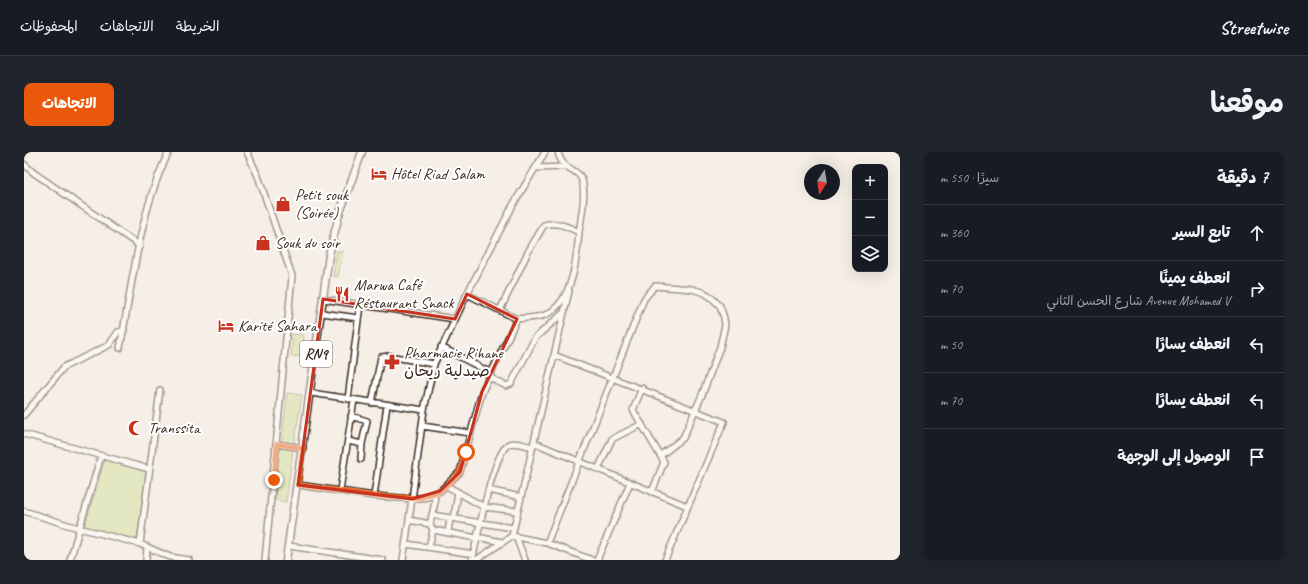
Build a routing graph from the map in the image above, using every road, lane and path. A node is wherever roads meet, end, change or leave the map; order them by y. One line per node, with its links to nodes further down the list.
1 (169, 152): 10 (street)
2 (247, 152): 43 (street)
3 (362, 152): 13 (main road, RN9)
4 (545, 152): 8 (street)
5 (558, 152): 7 (street)
6 (24, 164): 10 (street)
7 (565, 167): 8 (street); 9 (street)
8 (536, 168): 12 (street)
9 (580, 232): 11 (street); 15 (street)
10 (140, 246): 21 (street)
11 (569, 289): 16 (street); 20 (street)
12 (467, 294): 15 (street); 19 (street)
13 (323, 299): 14 (street); 17 (main road, RN9)
14 (360, 305): 18 (street); 19 (street)
15 (500, 310): 20 (street)
16 (564, 312): 24 (street); 26 (street)
17 (322, 313): 18 (street); 30 (main road, RN9)
18 (358, 318): 31 (street)
19 (455, 319): 22 (street)
20 (517, 319): 26 (street)
21 (124, 330): 23 (street); 36 (street)
22 (441, 347): 25 (street); 26 (street)
23 (120, 348)
24 (554, 355): 27 (street); 45 (street)
25 (434, 364): 32 (street); 34 (street)
26 (490, 375): 40 (street)
27 (614, 377): 28 (street); 35 (street); 50 (street)
28 (642, 388): 35 (street); 38 (street)
29 (160, 390): 51 (street)
30 (311, 393): 31 (street); 46 (main road, RN9)
31 (351, 399): 32 (street); 37 (street)
32 (372, 403): 33 (street)
33 (387, 405): 34 (street); 61 (street)
34 (424, 410): 39 (street)
35 (695, 410): 47 (street); 65 (street)
36 (24, 415)
37 (351, 416): 42 (street); 44 (street)
38 (642, 424): 47 (street); 52 (street)
39 (422, 426): 40 (street); 63 (street)
40 (470, 433): 55 (street)
41 (24, 434): 48 (street)
42 (348, 442): 44 (street); 56 (street)
43 (277, 444): 46 (street); 90 (street)
44 (362, 444): 49 (street)
45 (534, 445): 50 (street); 57 (street); 62 (street)
46 (303, 448): 54 (main road, RN9)
47 (661, 455): 59 (street)
48 (102, 456): 51 (street); 73 (street)
49 (360, 458)
50 (578, 462): 52 (street); 80 (street)
51 (149, 469): 81 (street)
52 (598, 469): 53 (street)
53 (630, 483): 59 (street); 98 (street)
54 (298, 485): 56 (street); 83 (main road, RN9)
55 (447, 486): 58 (street); 60 (street)
56 (340, 490): 61 (street)
57 (488, 490): 62 (street); 64 (street)
58 (458, 492): 64 (street); 69 (street)
59 (652, 492): 65 (street)
60 (434, 495): 63 (street); 68 (street)
61 (374, 496): 63 (street)
62 (521, 496): 67 (street)
63 (412, 499): 70 (street)
64 (484, 506): 67 (street); 71 (street)
65 (687, 506): 99 (street)
66 (24, 511): 73 (street)
67 (517, 511): 74 (street)
68 (432, 515): 69 (street); 72 (street)
69 (452, 518): 71 (street); 76 (street)
70 (409, 520): 72 (street); 82 (street)
71 (480, 522): 74 (street); 78 (street)
72 (430, 524): 75 (street)
73 (79, 528): 81 (street); 87 (street)
74 (513, 528): 77 (street)
75 (433, 530): 76 (street); 85 (street)
76 (448, 533): 78 (street)
77 (514, 536): 79 (street); 80 (street); 96 (street)
78 (477, 538): 79 (street); 86 (street)
79 (502, 542): 95 (street)
80 (547, 543): 97 (street)
81 (140, 544): 84 (street)
82 (406, 544): 85 (street); 93 (street)
83 (288, 546): 91 (main road, RN9); 92 (street)
84 (147, 547): 88 (street); 89 (street)
85 (429, 547): 86 (street)
86 (474, 554): 94 (street)
87 (70, 560)
88 (146, 560)
89 (189, 560)
90 (265, 560)
91 (286, 560)
92 (383, 560)
93 (403, 560)
94 (472, 560)
95 (476, 560)
96 (525, 560)
97 (592, 560)
98 (598, 560)
99 (664, 560)

